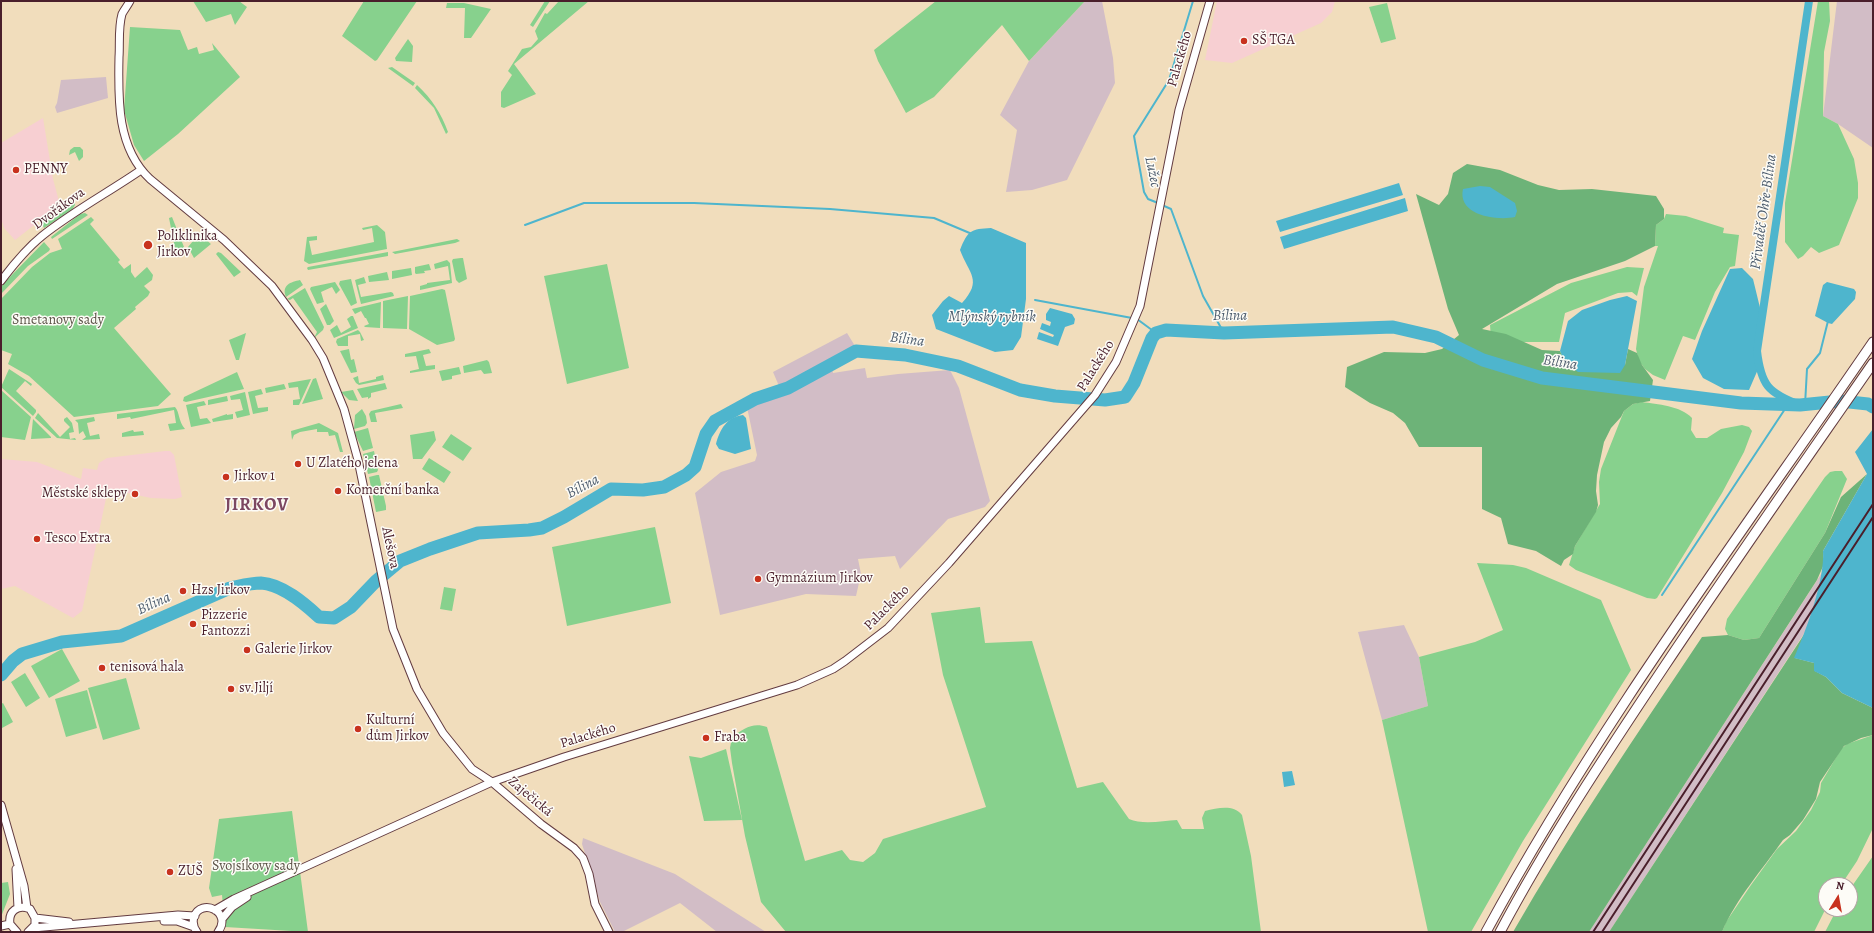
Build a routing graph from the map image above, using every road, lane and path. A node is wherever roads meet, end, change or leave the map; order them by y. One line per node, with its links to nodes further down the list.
1 (130, 1): 3 (street)
2 (1210, 1): 8 (street, Palackého)
3 (141, 170): 4 (street, Dvořákova); 7 (street, Alešova)
4 (1, 281)
5 (1873, 342): 27 (highway)
6 (1873, 363): 28 (highway)
7 (417, 690): 8 (street, Zaječická)
8 (492, 782): 11 (street, Palackého); 26 (street, Zaječická)
9 (1, 805): 10 (street)
10 (16, 859): 12 (street); 13 (street)
11 (260, 888): 14 (street, Palackého); 17 (street, Palackého)
12 (18, 908): 13 (street); 20 (street)
13 (27, 908): 16 (street)
14 (215, 910): 15 (street); 17 (street)
15 (194, 916): 18 (street); 23 (street)
16 (36, 918): 19 (street); 22 (street)
17 (222, 919): 25 (street)
18 (145, 920): 19 (street); 23 (street)
19 (79, 923): 22 (street)
20 (10, 924): 21 (street); 24 (street)
21 (1, 926)
22 (30, 930)
23 (196, 930)
24 (17, 932)
25 (218, 932)
26 (609, 932)
27 (1486, 932)
28 (1500, 932)

